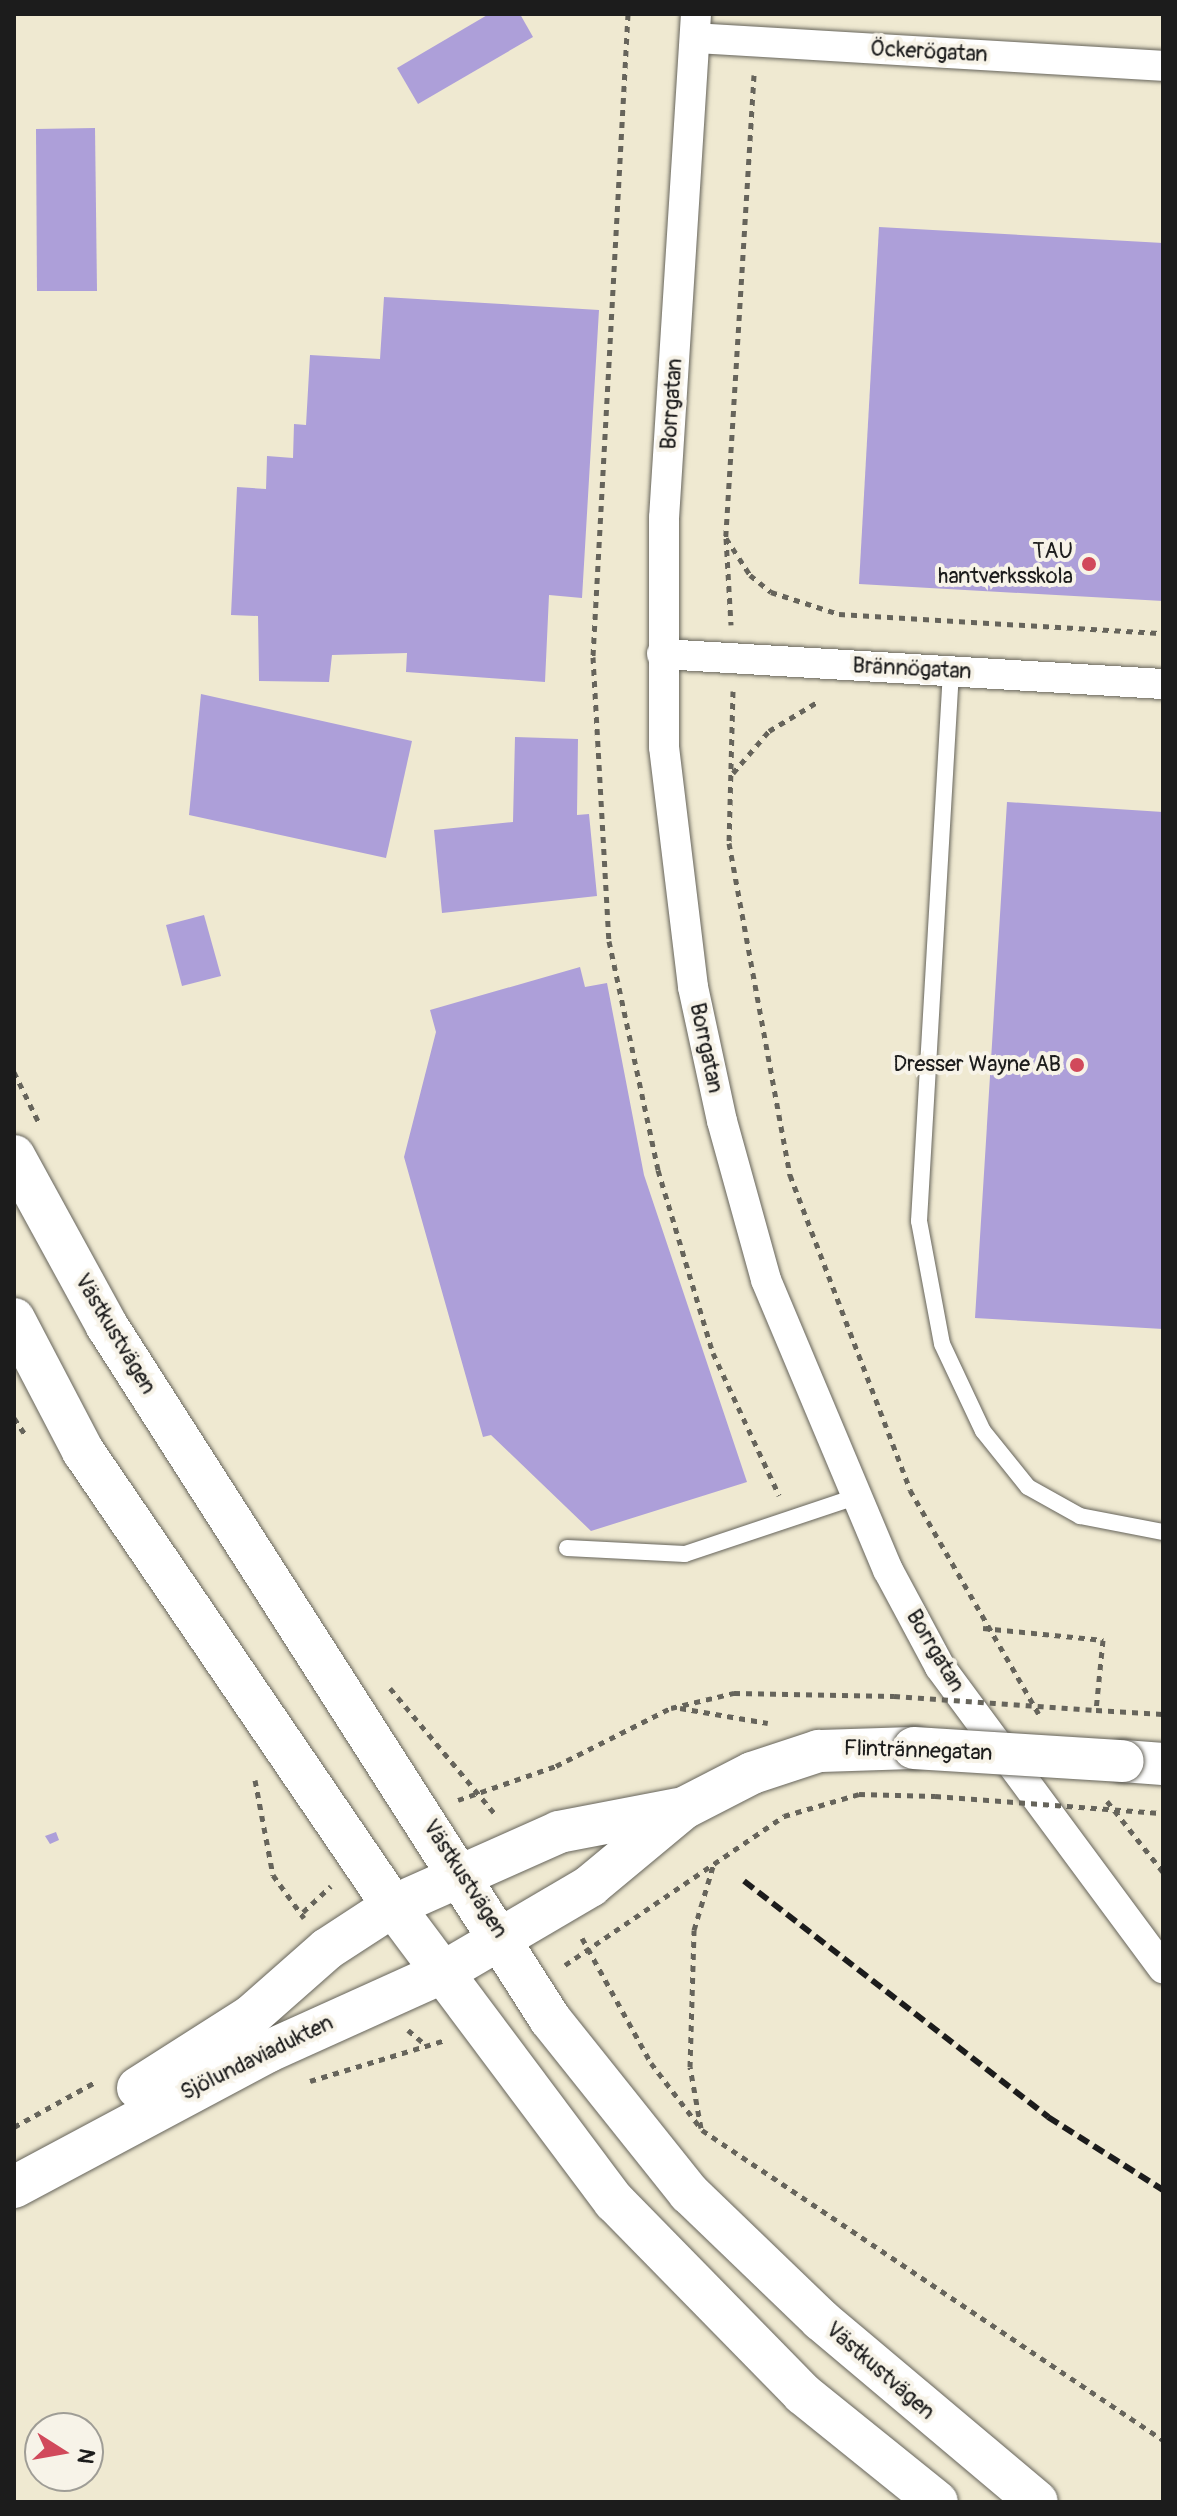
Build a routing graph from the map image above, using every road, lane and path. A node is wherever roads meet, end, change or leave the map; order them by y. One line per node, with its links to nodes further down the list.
1 (695, 26): 2 (street, Öckerögatan); 6 (street, Borrgatan)
2 (756, 42): 3 (street, Öckerögatan); 4 (path)
3 (1163, 66)
4 (726, 538): 5 (path); 7 (path)
5 (1163, 633)
6 (662, 654): 7 (street, Brännögatan); 12 (street, Borrgatan)
7 (733, 659): 8 (street, Brännögatan); 15 (path)
8 (951, 671): 9 (street, Brännögatan); 13 (lane)
9 (1163, 684)
10 (14, 1156): 26 (main road, Västkustvägen)
11 (14, 1319): 27 (main road)
12 (852, 1498): 14 (lane); 30 (street, Borrgatan)
13 (1163, 1532)
14 (567, 1548)
15 (983, 1628): 16 (path); 18 (path)
16 (1096, 1710): 17 (path); 21 (path, bridge)
17 (1163, 1714)
18 (1046, 1723)
19 (1127, 1770): 22 (main road, Flintrännegatan, bridge); 25 (path)
20 (253, 1771): 28 (path)
21 (476, 1790)
22 (684, 1808): 26 (main road, Flintrännegatan); 29 (main road, Flintrännegatan)
23 (1163, 1813): 24 (path, bridge)
24 (715, 1862): 35 (path); 35 (path)
25 (1163, 1872)
26 (462, 1875): 27 (main road, Sjölundaviadukten); 29 (main road, Västkustvägen)
27 (393, 1906): 31 (main road); 32 (main road, Sjölundaviadukten)
28 (301, 1914)
29 (503, 1938): 31 (main road, Sjölundaviadukten); 40 (main road, Västkustvägen)
30 (1163, 1968)
31 (442, 1973): 32 (main road, Sjölundaviadukten); 39 (main road)
32 (260, 2033): 36 (main road, Sjölundaviadukten); 37 (main road, Sjölundaviadukten)
33 (427, 2046): 34 (path)
34 (301, 2083)
35 (702, 2130): 38 (path)
36 (14, 2155)
37 (14, 2187)
38 (1163, 2440)
39 (937, 2502)
40 (1037, 2502)

